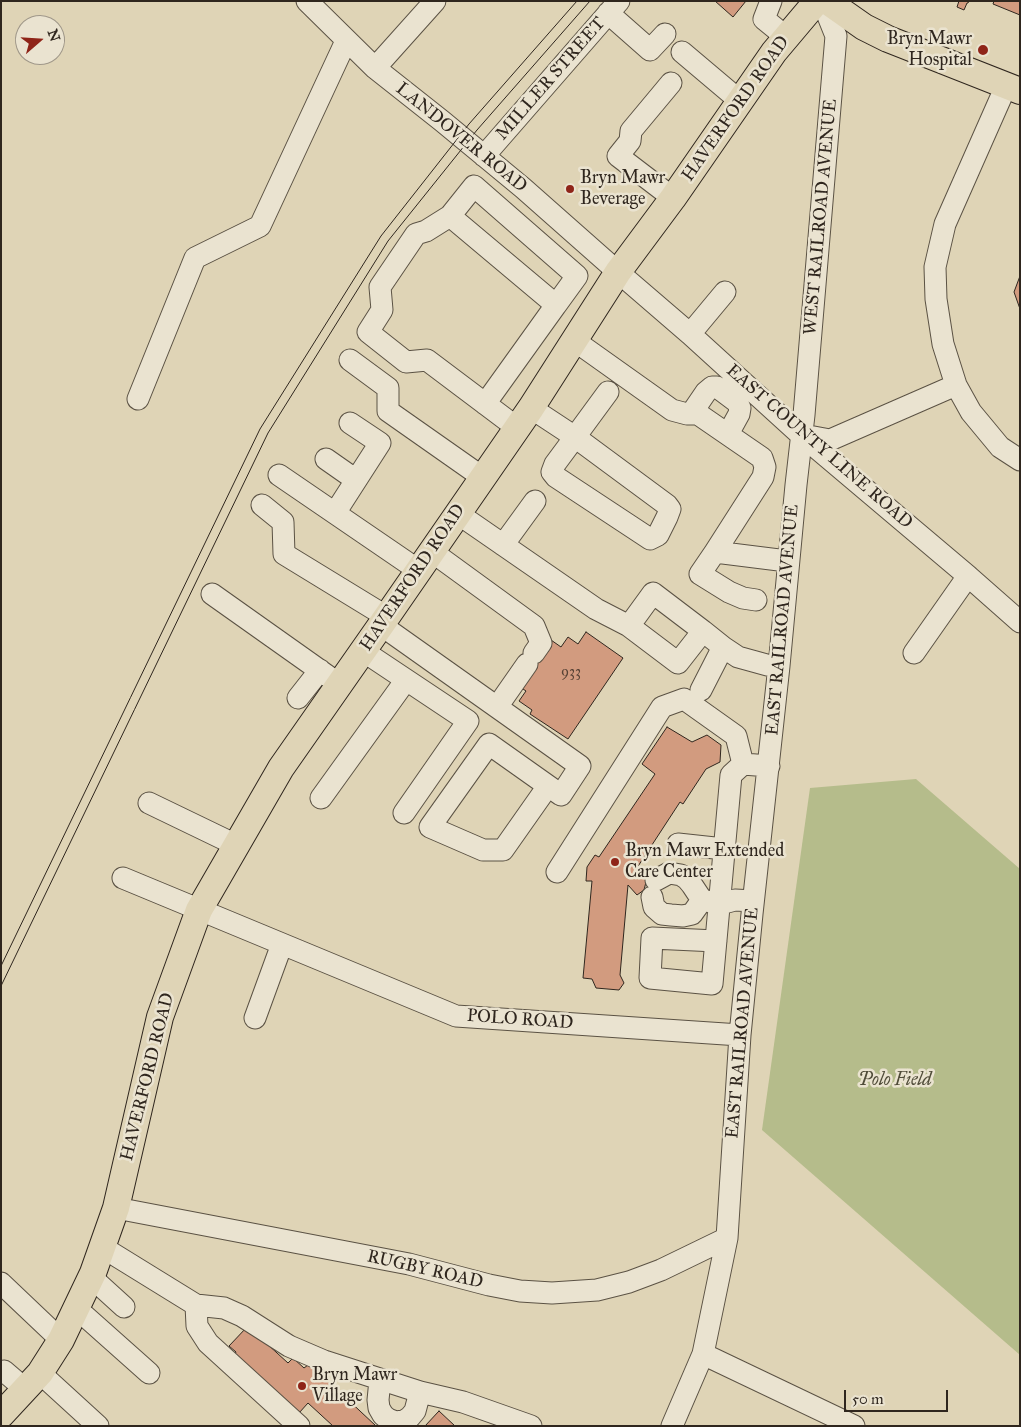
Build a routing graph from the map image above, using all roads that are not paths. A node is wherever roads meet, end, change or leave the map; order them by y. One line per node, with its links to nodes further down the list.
1 (307, 1): 10 (street, LANDOVER ROAD)
2 (435, 1): 12 (street)
3 (771, 1): 9 (street)
4 (817, 1): 9 (main road, HAVERFORD ROAD)
5 (822, 1): 35 (street, WEST RAILROAD AVENUE)
6 (827, 1): 14 (main road)
7 (613, 7): 8 (street); 16 (street, MILLER STREET)
8 (665, 34)
9 (786, 37): 15 (main road, HAVERFORD ROAD)
10 (346, 41): 12 (street, LANDOVER ROAD); 29 (street)
11 (682, 52): 15 (street)
12 (375, 68): 16 (street, LANDOVER ROAD)
13 (671, 83): 18 (street)
14 (1013, 89): 27 (street)
15 (740, 101): 18 (main road, HAVERFORD ROAD)
16 (484, 156): 17 (street, LANDOVER ROAD)
17 (523, 188): 19 (street); 21 (street, LANDOVER ROAD)
18 (673, 198): 21 (main road, HAVERFORD ROAD)
19 (504, 212): 20 (street); 23 (street)
20 (450, 216): 23 (street); 30 (street)
21 (618, 272): 24 (street, EAST COUNTY LINE ROAD); 25 (main road, HAVERFORD ROAD)
22 (725, 292): 24 (street)
23 (556, 305): 30 (street)
24 (690, 334): 35 (street, EAST COUNTY LINE ROAD)
25 (575, 341): 31 (street); 32 (main road, HAVERFORD ROAD)
26 (350, 360): 40 (street)
27 (956, 385): 35 (street); 38 (street)
28 (608, 392): 36 (street)
29 (138, 399)
30 (485, 404): 32 (street)
31 (691, 414): 34 (street); 34 (street)
32 (523, 417): 36 (street); 40 (main road, HAVERFORD ROAD)
33 (350, 423): 41 (street)
34 (728, 434): 47 (street)
35 (801, 435): 48 (street, EAST RAILROAD AVENUE); 50 (street, EAST COUNTY LINE ROAD)
36 (574, 437): 36 (street)
37 (326, 459): 41 (street)
38 (1020, 460)
39 (279, 475): 44 (street)
40 (482, 477): 45 (main road, HAVERFORD ROAD)
41 (356, 480): 44 (street)
42 (535, 501): 46 (street)
43 (262, 505): 53 (street)
44 (335, 513): 49 (street)
45 (458, 513): 46 (street); 49 (main road, HAVERFORD ROAD)
46 (503, 545): 55 (street)
47 (714, 552): 48 (street); 52 (street)
48 (789, 559): 60 (street, EAST RAILROAD AVENUE)
49 (425, 561): 53 (main road, HAVERFORD ROAD); 65 (street)
50 (968, 576): 54 (street, EAST COUNTY LINE ROAD); 59 (street)
51 (212, 594): 61 (street)
52 (756, 600)
53 (384, 621): 58 (main road, HAVERFORD ROAD); 65 (street)
54 (1020, 622)
55 (629, 626): 56 (street); 56 (street)
56 (703, 631): 57 (street)
57 (723, 647): 60 (street); 63 (street)
58 (363, 651): 61 (main road, HAVERFORD ROAD); 62 (street)
59 (914, 653)
60 (779, 666): 67 (street, EAST RAILROAD AVENUE)
61 (330, 677): 64 (street); 73 (main road, HAVERFORD ROAD)
62 (406, 680): 69 (street); 71 (street)
63 (702, 690)
64 (298, 698)
65 (497, 708): 68 (street)
66 (743, 764): 67 (street); 74 (street); 75 (street)
67 (769, 766): 78 (street, EAST RAILROAD AVENUE)
68 (548, 786): 68 (street)
69 (321, 798)
70 (149, 803): 73 (street)
71 (404, 813)
72 (678, 844): 74 (street)
73 (236, 845): 79 (main road, HAVERFORD ROAD)
74 (724, 849): 77 (street)
75 (557, 872)
76 (123, 878): 79 (street, POLO ROAD)
77 (711, 902): 77 (street); 78 (street); 80 (street)
78 (752, 908): 83 (street, EAST RAILROAD AVENUE)
79 (199, 910): 81 (street, POLO ROAD); 84 (main road, HAVERFORD ROAD)
80 (716, 941)
81 (282, 944): 82 (street); 83 (street, POLO ROAD)
82 (255, 1018)
83 (740, 1035): 85 (street, EAST RAILROAD AVENUE)
84 (116, 1208): 85 (street, RUGBY ROAD); 86 (main road, HAVERFORD ROAD)
85 (727, 1238): 93 (street, EAST RAILROAD AVENUE)
86 (102, 1247): 87 (main road, HAVERFORD ROAD); 89 (street)
87 (91, 1277): 90 (main road, HAVERFORD ROAD); 91 (street)
88 (1, 1283): 92 (street)
89 (196, 1305): 96 (street); 101 (street)
90 (76, 1308): 91 (street); 92 (main road, HAVERFORD ROAD)
91 (96, 1326): 95 (street)
92 (61, 1340): 97 (main road, HAVERFORD ROAD)
93 (703, 1354): 103 (street, EAST RAILROAD AVENUE); 104 (street)
94 (1, 1373): 97 (street)
95 (149, 1373)
96 (380, 1380): 98 (street); 98 (street)
97 (33, 1381): 99 (main road, HAVERFORD ROAD); 100 (street)
98 (420, 1392): 102 (street)
99 (1, 1415)
100 (98, 1426)
101 (299, 1426)
102 (531, 1426)
103 (672, 1426)
104 (854, 1426)

